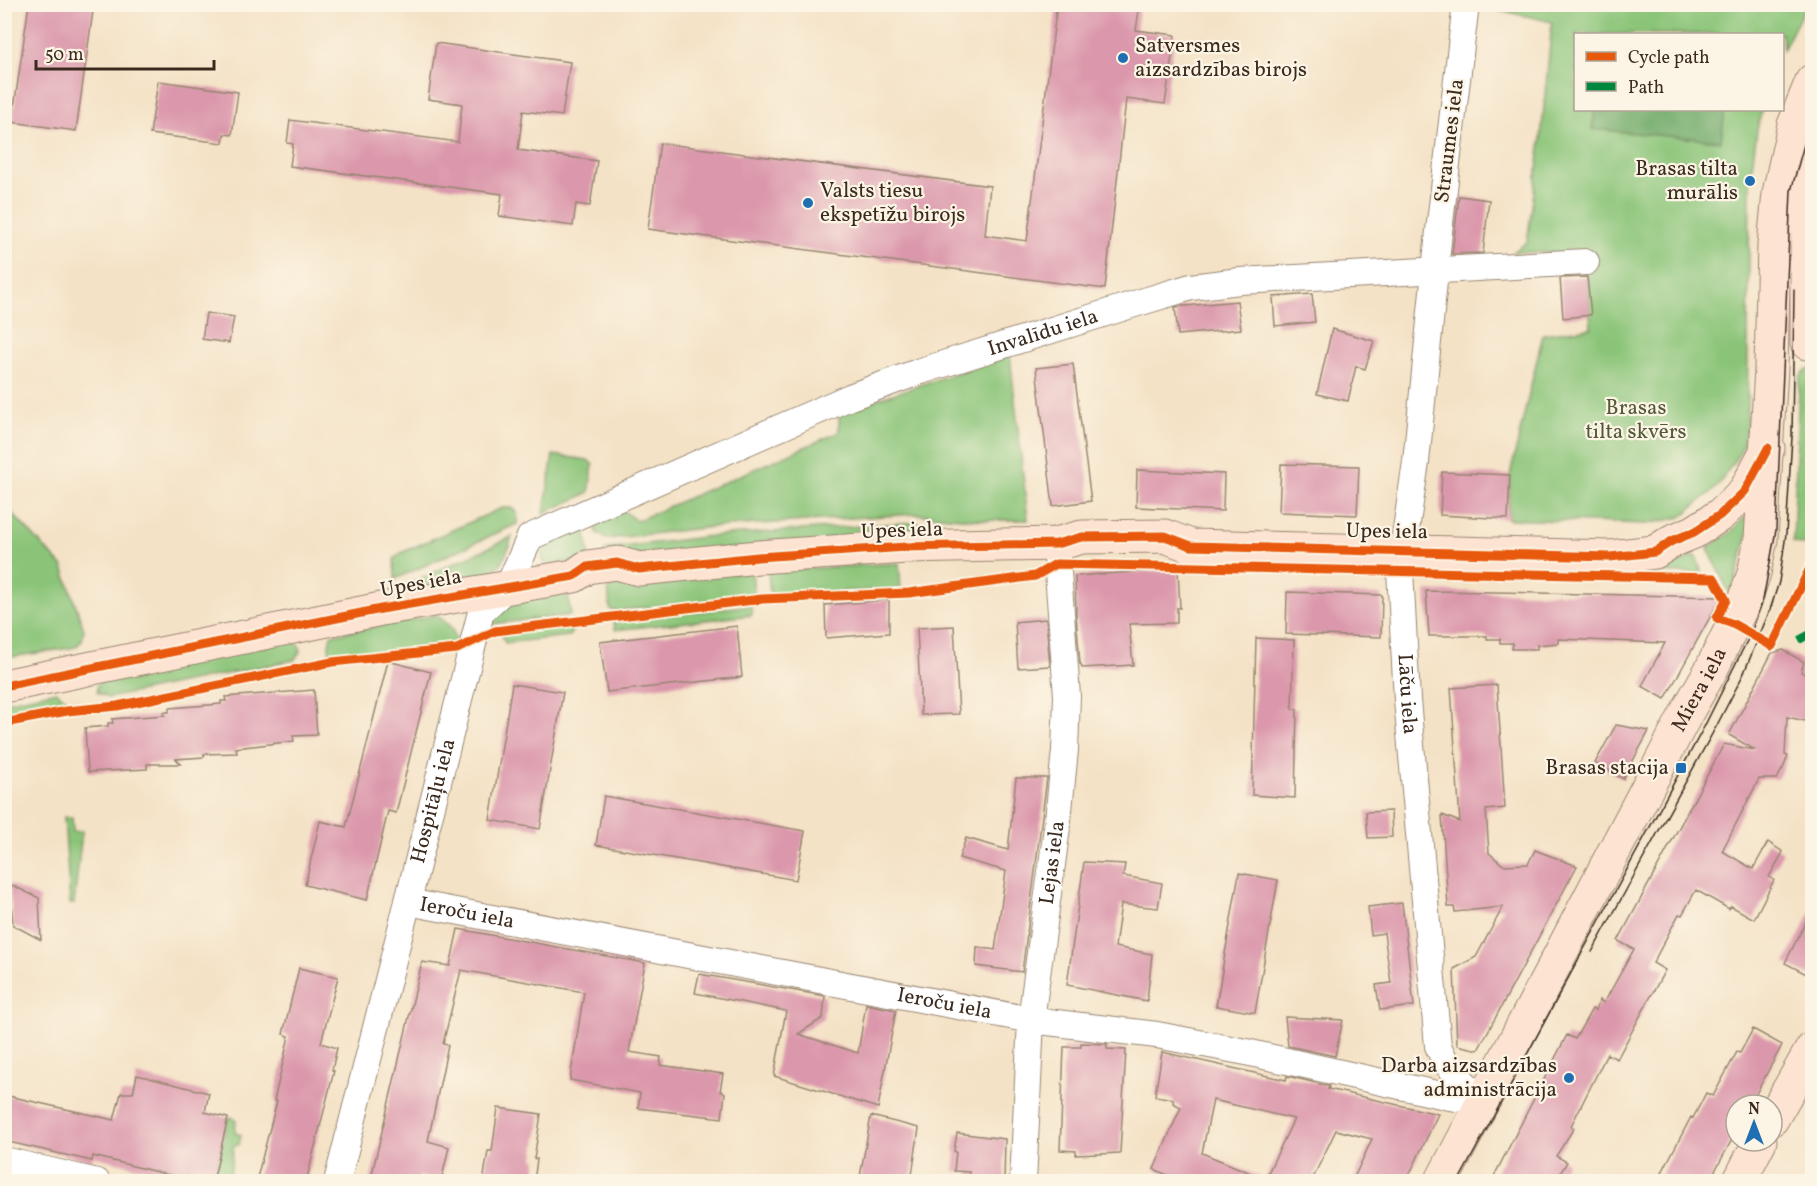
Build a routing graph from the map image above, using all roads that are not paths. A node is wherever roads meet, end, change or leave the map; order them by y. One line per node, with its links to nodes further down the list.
1 (1465, 12): 5 (street, Straumes iela)
2 (1812, 81): 7 (street, Miera iela)
3 (1812, 174): 6 (street)
4 (1587, 262): 5 (street, Invalīdu iela)
5 (1436, 270): 9 (street, Invalīdu iela); 11 (street, Lāču iela)
6 (1810, 344): 7 (street)
7 (1771, 368): 8 (street, Miera iela)
8 (1768, 448): 11 (street, Upes iela); 18 (street, Miera iela)
9 (530, 537): 12 (street, Hospitāļu iela)
10 (1056, 544): 11 (street, Upes iela); 12 (street, Upes iela); 15 (street, Lejas iela)
11 (1402, 550): 18 (street, Lāču iela)
12 (508, 587): 13 (street, Upes iela); 14 (street, Hospitāļu iela)
13 (4, 686)
14 (408, 902): 15 (street, Ieroču iela); 22 (street, Hospitāļu iela)
15 (1031, 1020): 18 (street, Ieroču iela); 23 (street, Lejas iela)
16 (1812, 1049): 17 (street)
17 (1784, 1098)
18 (1482, 1102): 24 (street, Miera iela)
19 (1754, 1153): 25 (street)
20 (4, 1160): 21 (street)
21 (97, 1182)
22 (337, 1182)
23 (1023, 1182)
24 (1441, 1182)
25 (1739, 1182)

